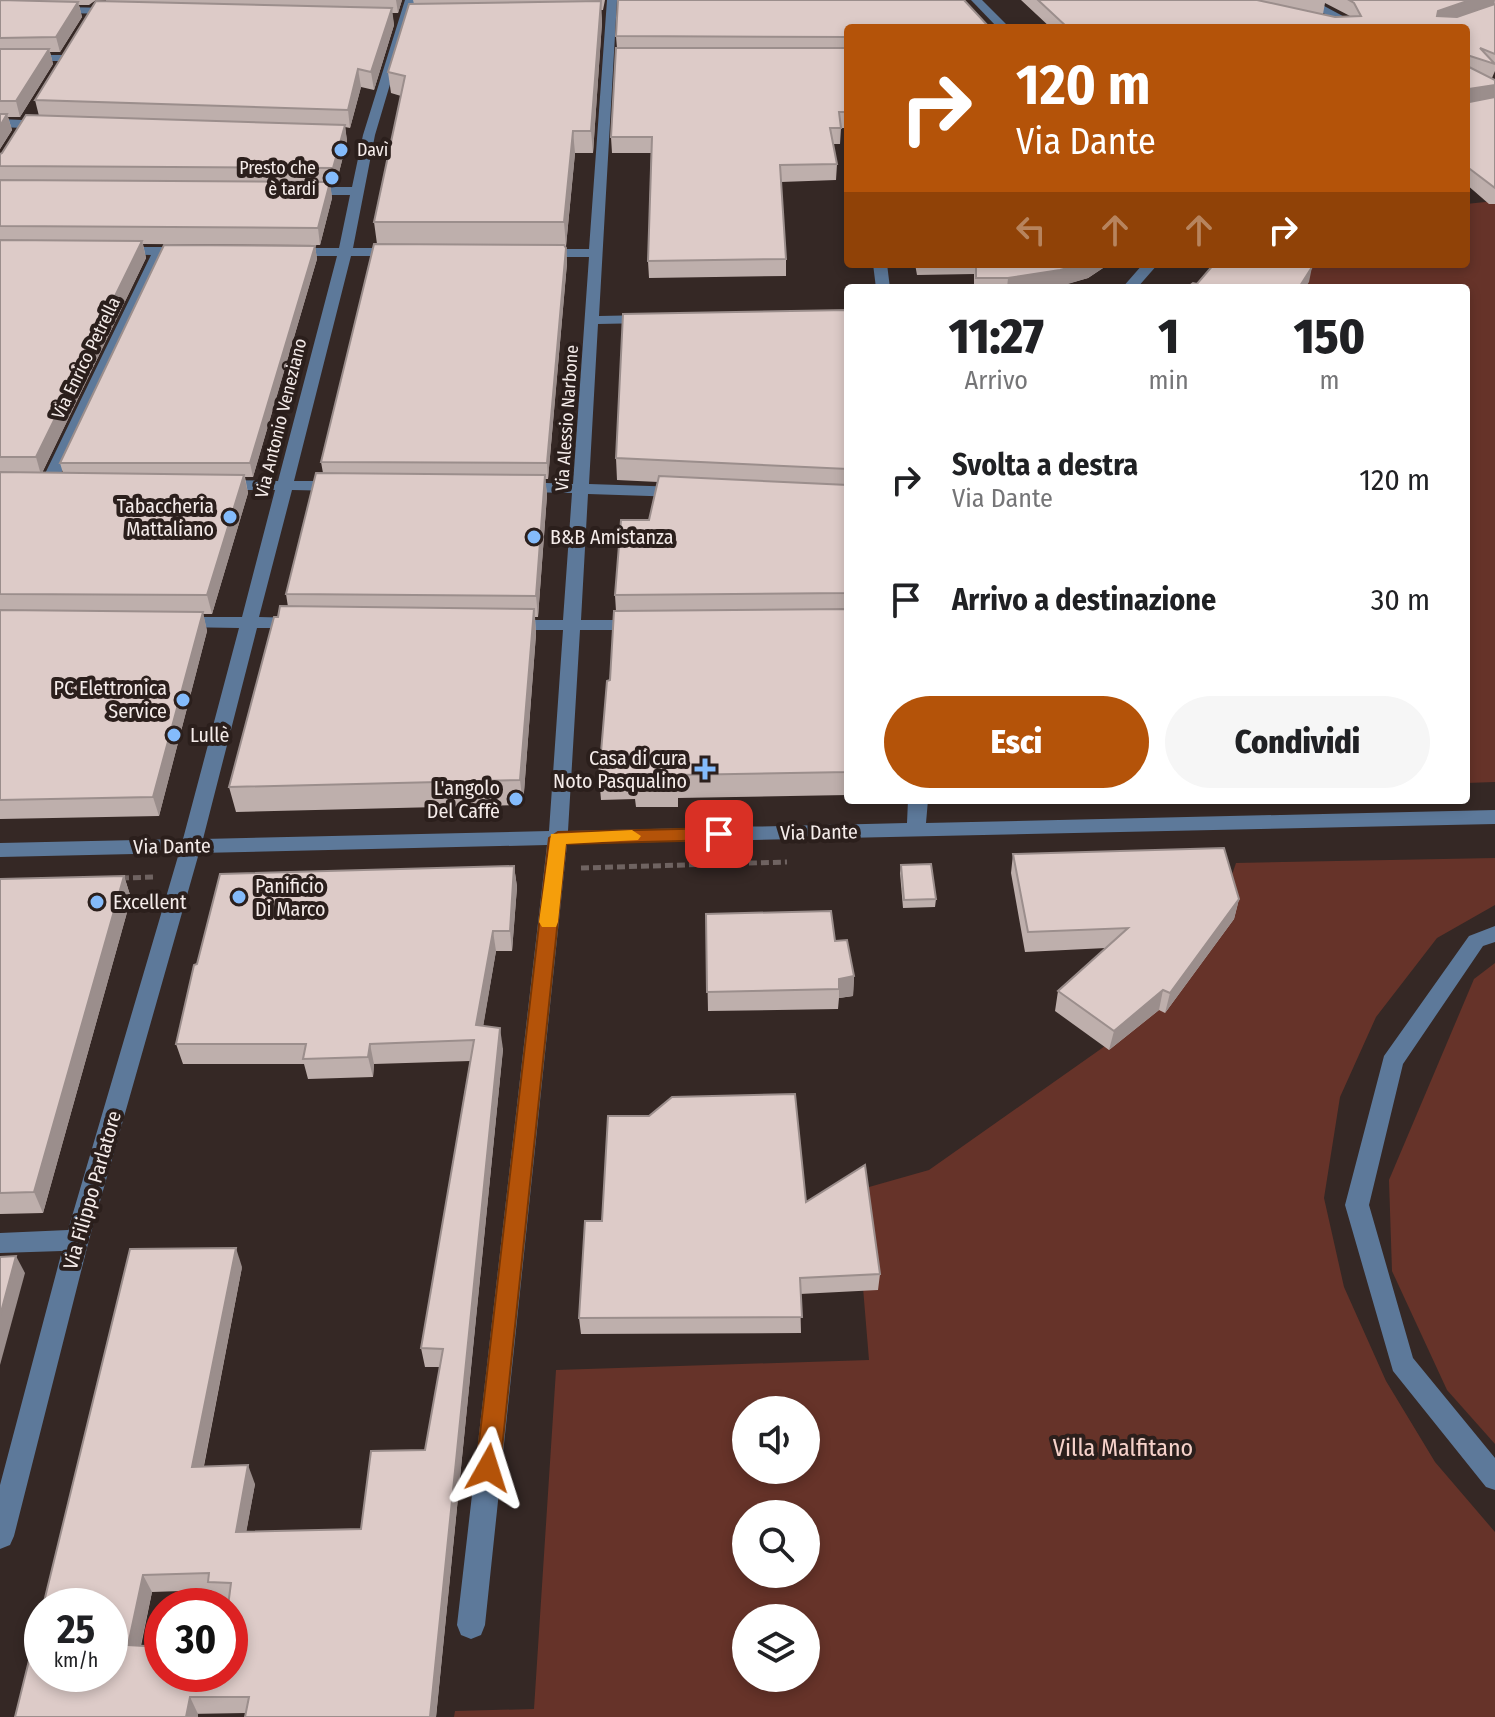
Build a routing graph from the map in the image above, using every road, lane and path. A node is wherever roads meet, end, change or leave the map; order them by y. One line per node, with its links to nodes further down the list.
1 (410, 0): 22 (street, Via Antonio Veneziano)
2 (976, 0): 10 (street)
3 (1305, 0): 12 (street)
4 (99, 5): 5 (street); 7 (street); 9 (street)
5 (0, 9)
6 (608, 11): 30 (street, Via Alessio Narbone)
7 (128, 12)
8 (1320, 22): 11 (street)
9 (89, 23)
10 (1000, 24)
11 (1330, 24)
12 (1351, 24)
13 (74, 46): 15 (street)
14 (0, 58): 15 (street)
15 (67, 58): 16 (street)
16 (59, 71)
17 (35, 111): 20 (street)
18 (0, 123): 20 (street)
19 (58, 125): 20 (street)
20 (24, 129)
21 (295, 191): 22 (street)
22 (357, 191): 27 (street, Via Antonio Veneziano)
23 (112, 250): 24 (street)
24 (160, 251): 25 (street); 35 (street, Via Enrico Petrella)
25 (204, 251)
26 (277, 252): 27 (street)
27 (345, 252): 28 (street); 37 (street, Via Antonio Veneziano)
28 (413, 252)
29 (519, 253): 30 (street)
30 (595, 253): 34 (street, Via Alessio Narbone)
31 (1147, 268): 32 (street)
32 (1133, 284)
33 (669, 319): 34 (street)
34 (593, 320): 40 (street, Via Alessio Narbone)
35 (48, 484)
36 (205, 485): 37 (street)
37 (284, 485): 38 (street); 43 (street, Via Antonio Veneziano)
38 (363, 486)
39 (504, 487): 40 (street)
40 (582, 487): 41 (street); 47 (street, Via Alessio Narbone)
41 (692, 492)
42 (156, 622): 43 (street)
43 (249, 623): 44 (street); 52 (street, Via Antonio Veneziano)
44 (311, 624)
45 (496, 625): 47 (street)
46 (665, 625): 47 (street)
47 (574, 626): 51 (street, Via Alessio Narbone)
48 (918, 804): 50 (street)
49 (1495, 817): 50 (street, Via Dante)
50 (916, 830): 51 (street, Via Dante)
51 (558, 838): 52 (street, Via Dante); 59 (street, Via Alessio Narbone)
52 (191, 846): 53 (street, Via Dante); 55 (street, Via Filippo Parlatore)
53 (0, 850)
54 (1495, 934): 57 (street)
55 (77, 1240): 56 (street); 58 (street, Via Filippo Parlatore)
56 (0, 1243)
57 (1495, 1478)
58 (0, 1535)
59 (471, 1625)

